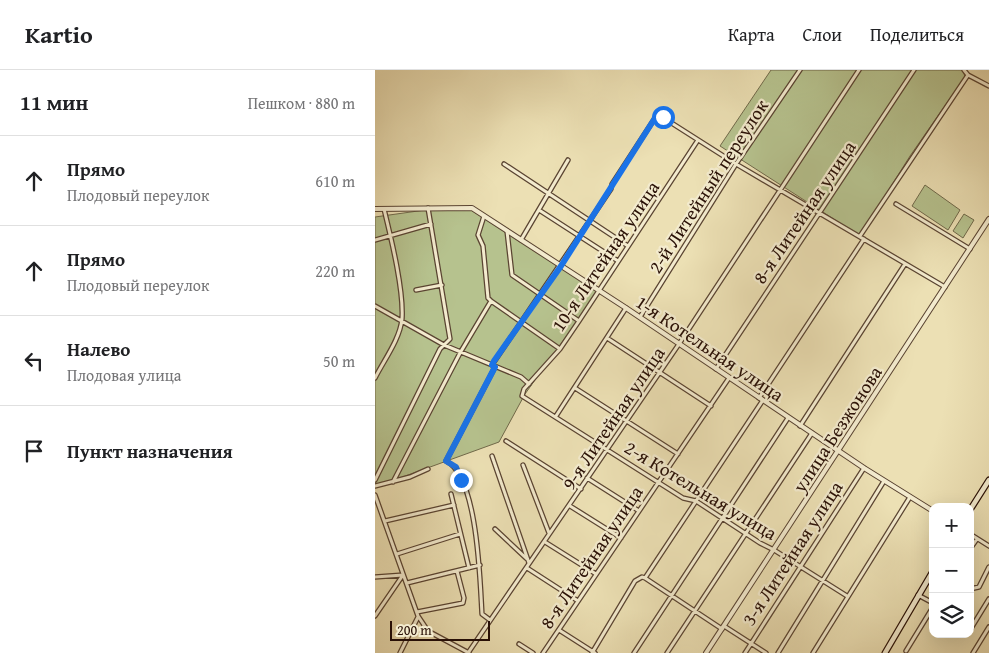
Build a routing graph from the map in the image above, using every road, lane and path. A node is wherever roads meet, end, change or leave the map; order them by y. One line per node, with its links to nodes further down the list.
1 (800, 70): 10 (street, 2-й Литейный переулок)
2 (859, 70): 11 (street, 9-я Литейная улица)
3 (914, 70): 18 (street, 8-я Литейная улица)
4 (965, 70): 5 (street)
5 (968, 75): 6 (street); 26 (street)
6 (989, 86)
7 (698, 140): 10 (street); 21 (street); 30 (street, 10-я Литейная улица)
8 (568, 160): 12 (street)
9 (505, 164): 12 (street)
10 (736, 164): 11 (street); 43 (street, 2-й Литейный переулок)
11 (780, 188): 18 (street); 48 (street, 9-я Литейная улица)
12 (549, 194): 17 (street); 21 (street)
13 (896, 204): 31 (street)
14 (428, 208): 16 (street); 19 (street, 1-я Котельная улица); 22 (street)
15 (375, 209): 16 (street)
16 (384, 209): 24 (street)
17 (539, 210): 25 (street); 28 (street)
18 (820, 212): 26 (street); 53 (street, 8-я Литейная улица)
19 (484, 216): 23 (street, 1-я Котельная улица); 40 (street)
20 (989, 219): 31 (street, улица Безжонова)
21 (589, 221): 25 (street); 30 (street)
22 (431, 224): 24 (street); 35 (street)
23 (507, 231): 28 (street, 1-я Котельная улица); 39 (street)
24 (391, 236): 27 (street); 45 (street)
25 (579, 236): 32 (street); 34 (street)
26 (860, 236): 29 (street)
27 (375, 240)
28 (521, 240): 34 (street, 1-я Котельная улица)
29 (864, 240): 33 (street); 59 (street)
30 (628, 246): 32 (street, 10-я Литейная улица)
31 (970, 248): 36 (street, улица Безжонова)
32 (618, 261): 38 (street, 10-я Литейная улица)
33 (905, 264): 36 (street); 64 (street)
34 (561, 266): 38 (street, 1-я Котельная улица); 39 (street)
35 (442, 285): 37 (street); 49 (street)
36 (945, 287): 68 (street, улица Безжонова)
37 (416, 290)
38 (598, 290): 42 (street, 1-я Котельная улица); 44 (street, 10-я Литейная улица)
39 (540, 294): 44 (street); 46 (street)
40 (491, 301): 46 (street); 51 (street)
41 (375, 306): 45 (street)
42 (627, 308): 43 (street, 1-я Котельная улица); 47 (street)
43 (640, 318): 48 (street, 1-я Котельная улица)
44 (579, 321): 50 (street, 10-я Литейная улица)
45 (401, 322): 49 (street); 55 (street)
46 (520, 322): 50 (street); 52 (street)
47 (607, 338): 54 (street); 58 (street)
48 (679, 344): 53 (street, 1-я Котельная улица); 54 (street, 9-я Литейная улица)
49 (444, 345): 51 (street); 75 (street)
50 (559, 349): 57 (street, 10-я Литейная улица)
51 (460, 353): 52 (street); 78 (street)
52 (493, 366): 57 (street); 108 (street)
53 (716, 369): 56 (street, 1-я Котельная улица)
54 (659, 372): 60 (street); 63 (street, 9-я Литейная улица)
55 (375, 378)
56 (729, 378): 59 (street, 1-я Котельная улица); 60 (street, 8-я Литейная улица)
57 (529, 384): 61 (street, 2-я Котельная улица)
58 (575, 388): 61 (street); 63 (street)
59 (761, 399): 62 (street, 1-я Котельная улица); 85 (street)
60 (711, 406): 69 (street, 8-я Литейная улица)
61 (556, 416): 67 (street, 2-я Котельная улица)
62 (788, 418): 64 (street, 1-я Котельная улица); 92 (street)
63 (625, 421): 67 (street, 9-я Литейная улица); 69 (street)
64 (800, 426): 65 (street, 1-я Котельная улица)
65 (811, 433): 68 (street, 1-я Котельная улица); 95 (street)
66 (506, 441): 81 (street)
67 (606, 449): 74 (street, 9-я Литейная улица); 79 (street, 2-я Котельная улица)
68 (839, 452): 72 (street, 1-я Котельная улица); 104 (street, улица Безжонова)
69 (678, 454): 79 (street, 8-я Литейная улица)
70 (492, 456): 106 (street)
71 (523, 464): 97 (street)
72 (863, 468): 77 (street, 1-я Котельная улица); 109 (street, 3-я Литейная улица)
73 (428, 469): 78 (street)
74 (587, 478): 81 (street, 9-я Литейная улица); 91 (street)
75 (375, 480)
76 (989, 480): 86 (main road)
77 (885, 481): 84 (street, 1-я Котельная улица); 119 (street)
78 (393, 482): 80 (street)
79 (658, 483): 85 (street, 2-я Котельная улица); 91 (street, 8-я Литейная улица)
80 (375, 486)
81 (581, 489): 89 (street, 9-я Литейная улица)
82 (451, 494): 88 (street)
83 (375, 495): 87 (street)
84 (910, 497): 90 (street, 1-я Котельная улица); 124 (street)
85 (696, 501): 92 (street, 2-я Котельная улица); 118 (street)
86 (974, 504)
87 (377, 505): 93 (street)
88 (454, 505): 93 (street); 96 (street)
89 (570, 506): 97 (street, 9-я Литейная улица); 99 (street)
90 (929, 509)
91 (639, 511): 99 (street, 8-я Литейная улица)
92 (722, 517): 95 (street, 2-я Котельная улица); 123 (street)
93 (385, 521): 105 (street)
94 (495, 529): 106 (street)
95 (747, 532): 104 (street, 2-я Котельная улица); 128 (street)
96 (461, 534): 105 (street); 111 (street)
97 (549, 534): 101 (street, 9-я Литейная улица)
98 (974, 537): 100 (street)
99 (621, 538): 115 (street, 8-я Литейная улица)
100 (977, 539): 102 (street); 103 (street)
101 (545, 542): 107 (street, 9-я Литейная улица); 115 (street)
102 (989, 546)
103 (971, 548)
104 (775, 550): 109 (street, 2-я Котельная улица); 135 (street, улица Безжонова)
105 (397, 554): 114 (street)
106 (528, 559): 107 (street)
107 (530, 564): 112 (street, 9-я Литейная улица)
108 (480, 565): 111 (street); 132 (street)
109 (800, 566): 119 (street, 2-я Котельная улица); 137 (street, 3-я Литейная улица)
110 (989, 567): 121 (street)
111 (469, 568): 113 (street)
112 (527, 568): 126 (street); 132 (street, 9-я Литейная улица)
113 (457, 571): 120 (street); 130 (street)
114 (404, 574): 116 (street); 120 (street); 131 (street)
115 (596, 574): 126 (street, 8-я Литейная улица)
116 (375, 577)
117 (929, 577): 122 (main road)
118 (645, 578): 123 (street); 140 (street)
119 (823, 581): 124 (street, 2-я Котельная улица); 150 (street)
120 (407, 583): 130 (street)
121 (974, 588)
122 (918, 595): 127 (street); 152 (main road)
123 (671, 596): 128 (street); 145 (street)
124 (847, 596): 151 (street)
125 (989, 599): 133 (street)
126 (578, 601): 136 (street, 8-я Литейная улица)
127 (929, 601)
128 (695, 611): 135 (street); 146 (street)
129 (929, 613): 139 (street)
130 (417, 614): 141 (street); 142 (street)
131 (375, 616)
132 (490, 620): 142 (street, 9-я Литейная улица)
133 (974, 623)
134 (989, 627): 153 (street)
135 (723, 628): 137 (street); 147 (street, улица Безжонова)
136 (559, 630): 140 (street); 144 (street, 8-я Литейная улица)
137 (751, 643): 148 (street, 3-я Литейная улица); 149 (street)
138 (519, 644): 143 (street)
139 (906, 650)
140 (593, 652)
141 (400, 653)
142 (469, 653)
143 (533, 653)
144 (543, 653)
145 (634, 653)
146 (667, 653)
147 (706, 653)
148 (745, 653)
149 (766, 653)
150 (778, 653)
151 (813, 653)
152 (885, 653)
153 (973, 653)

